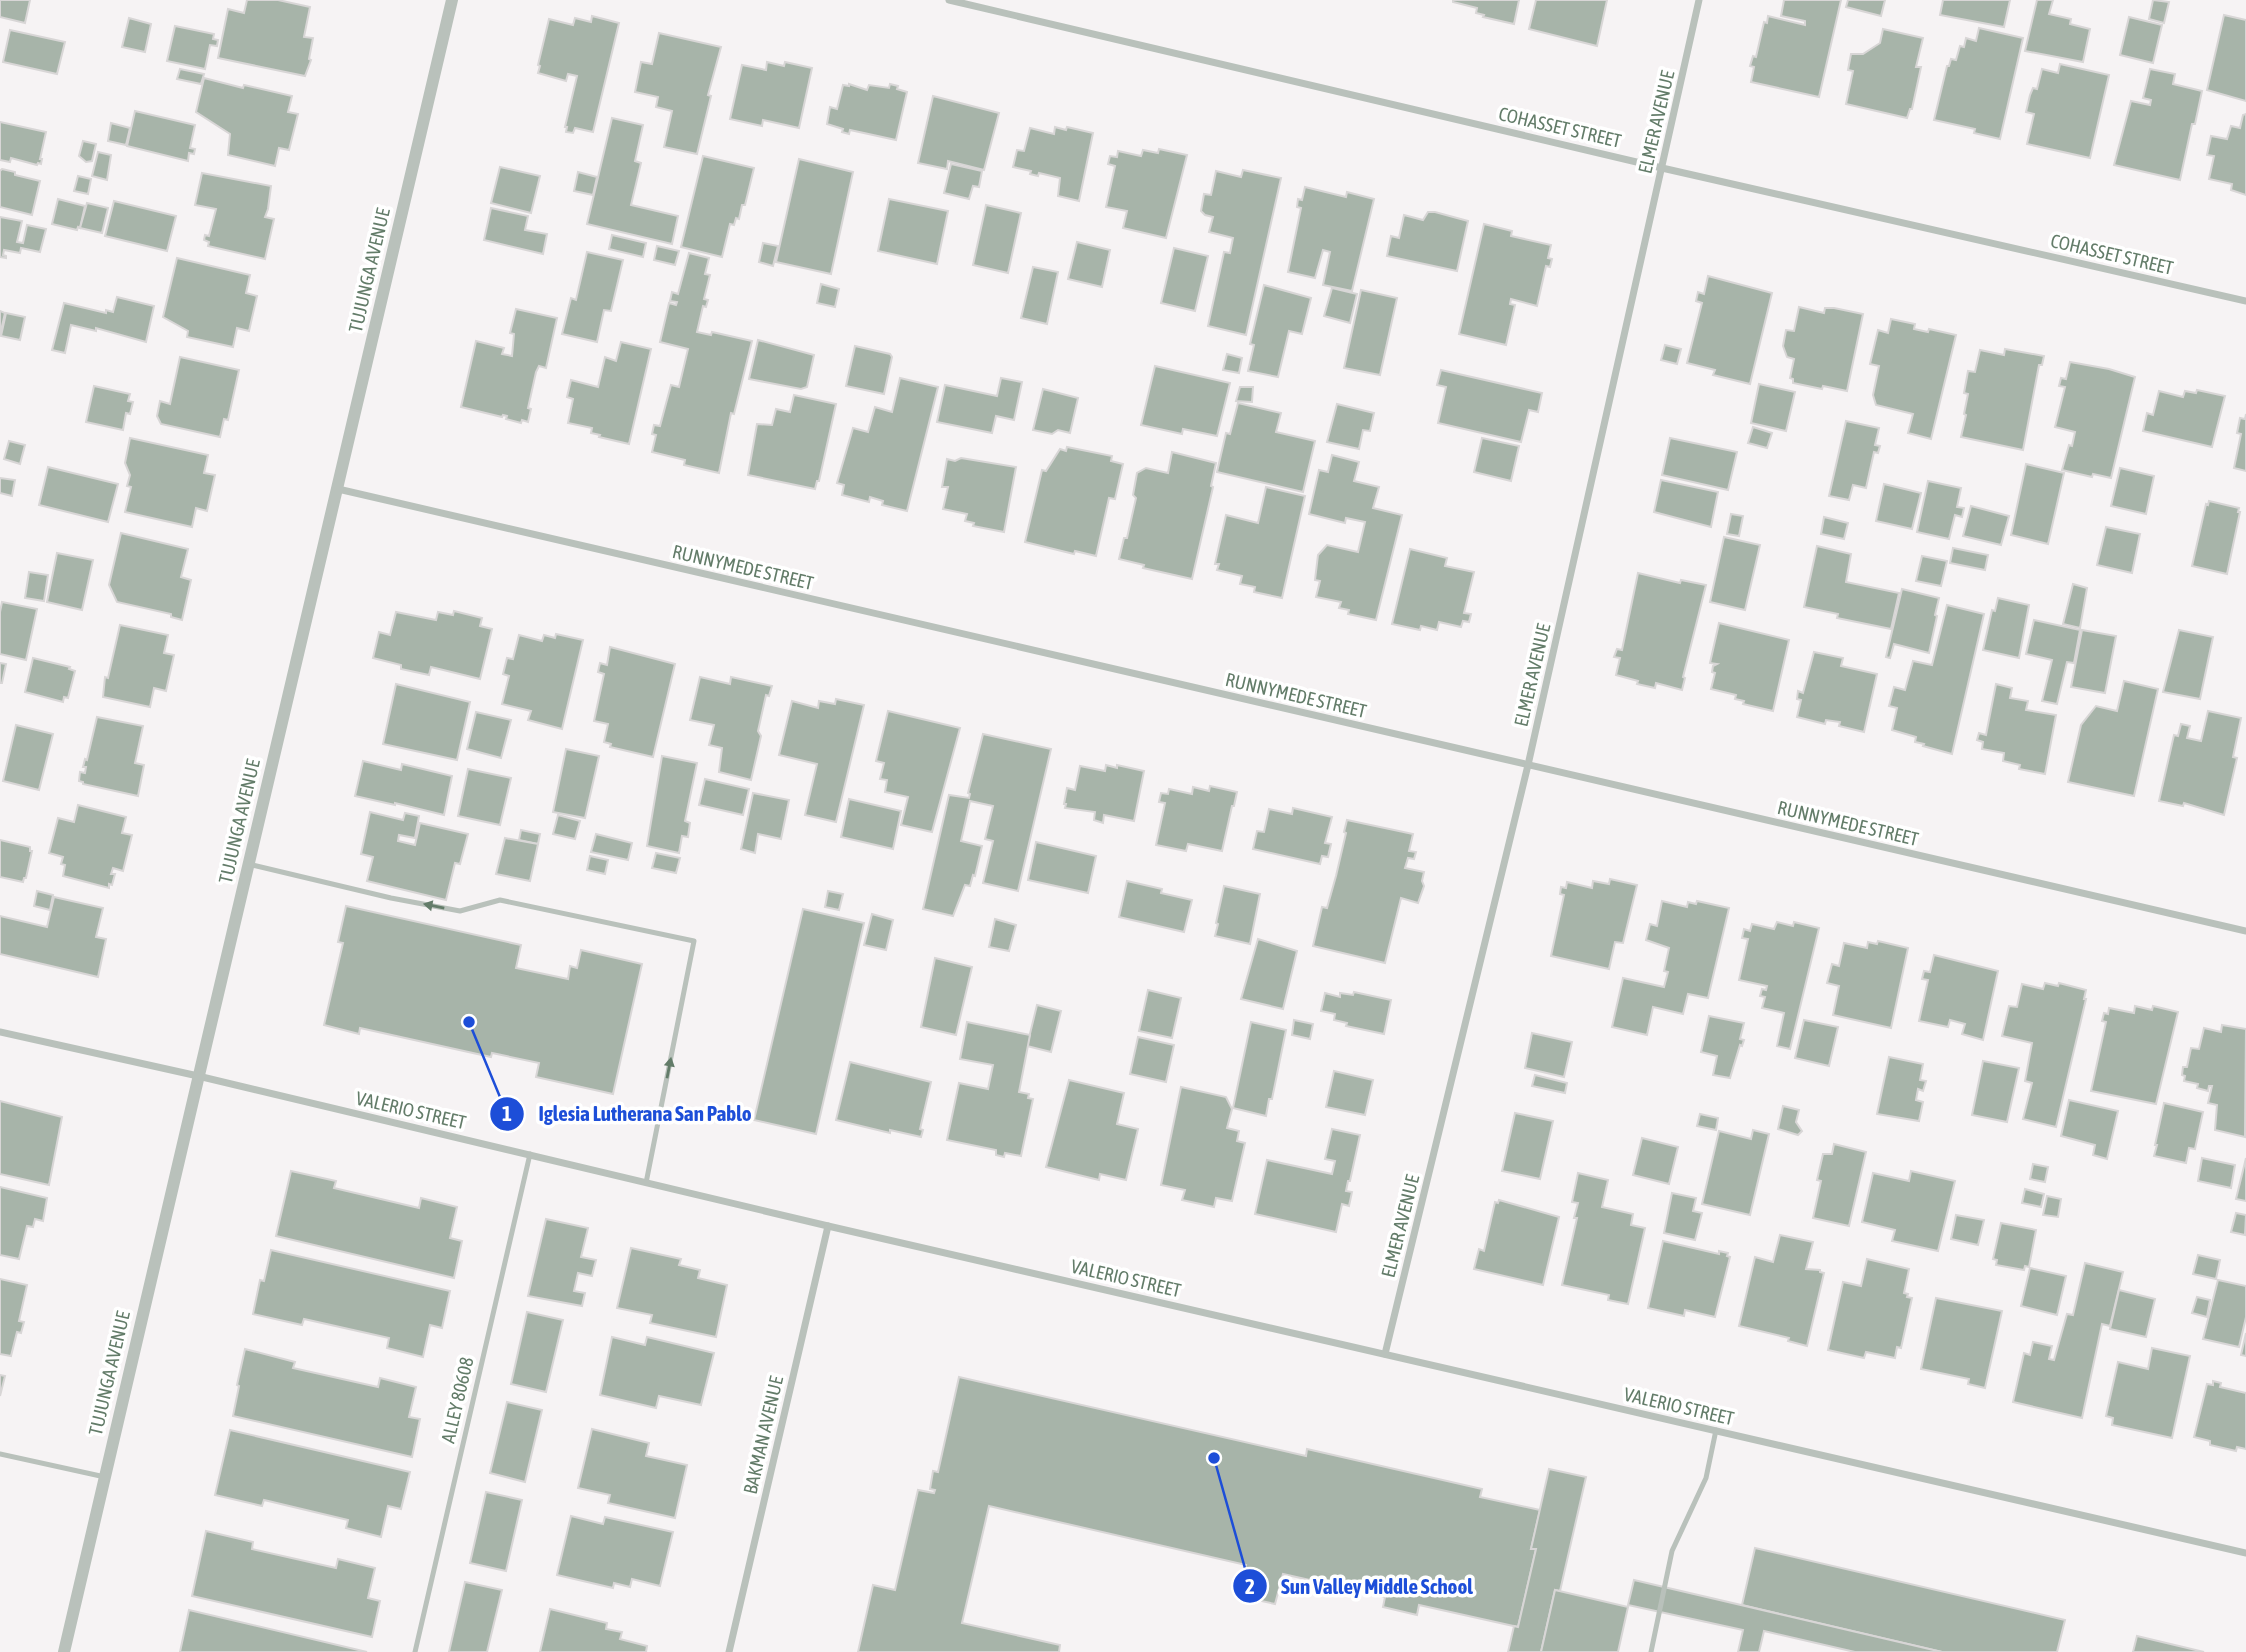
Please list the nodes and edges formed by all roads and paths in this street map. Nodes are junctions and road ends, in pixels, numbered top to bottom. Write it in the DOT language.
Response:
graph roads {
  1 [pos="452,0"];
  2 [pos="949,0"];
  3 [pos="1699,0"];
  4 [pos="1662,167"];
  5 [pos="2246,301"];
  6 [pos="338,489"];
  7 [pos="1528,765"];
  8 [pos="248,864"];
  9 [pos="2246,931"];
  10 [pos="0,1032"];
  11 [pos="198,1076"];
  12 [pos="530,1154"];
  13 [pos="646,1183"];
  14 [pos="828,1226"];
  15 [pos="1385,1354"];
  16 [pos="1716,1430"];
  17 [pos="0,1454"];
  18 [pos="105,1477"];
  19 [pos="2246,1553"];
  20 [pos="64,1652"];
  21 [pos="415,1652"];
  22 [pos="729,1652"];
  23 [pos="1651,1652"];
  1 -- 6 [label="street, TUJUNGA AVENUE"];
  2 -- 4 [label="street, COHASSET STREET"];
  3 -- 4 [label="street, ELMER AVENUE"];
  4 -- 5 [label="street, COHASSET STREET"];
  4 -- 7 [label="street, ELMER AVENUE"];
  6 -- 7 [label="street, RUNNYMEDE STREET"];
  6 -- 8 [label="street, TUJUNGA AVENUE"];
  7 -- 9 [label="street, RUNNYMEDE STREET"];
  7 -- 15 [label="street, ELMER AVENUE"];
  8 -- 11 [label="street, TUJUNGA AVENUE"];
  13 -- 8 [label="lane, one-way"];
  10 -- 11 [label="street, VALERIO STREET"];
  11 -- 12 [label="street, VALERIO STREET"];
  11 -- 18 [label="street, TUJUNGA AVENUE"];
  12 -- 13 [label="street, VALERIO STREET"];
  12 -- 21 [label="lane, ALLEY 80608"];
  13 -- 14 [label="street, VALERIO STREET"];
  14 -- 15 [label="street, VALERIO STREET"];
  14 -- 22 [label="street, BAKMAN AVENUE"];
  15 -- 16 [label="street, VALERIO STREET"];
  16 -- 19 [label="street, VALERIO STREET"];
  16 -- 23 [label="lane"];
  17 -- 18 [label="lane"];
  18 -- 20 [label="street, TUJUNGA AVENUE"];
}
